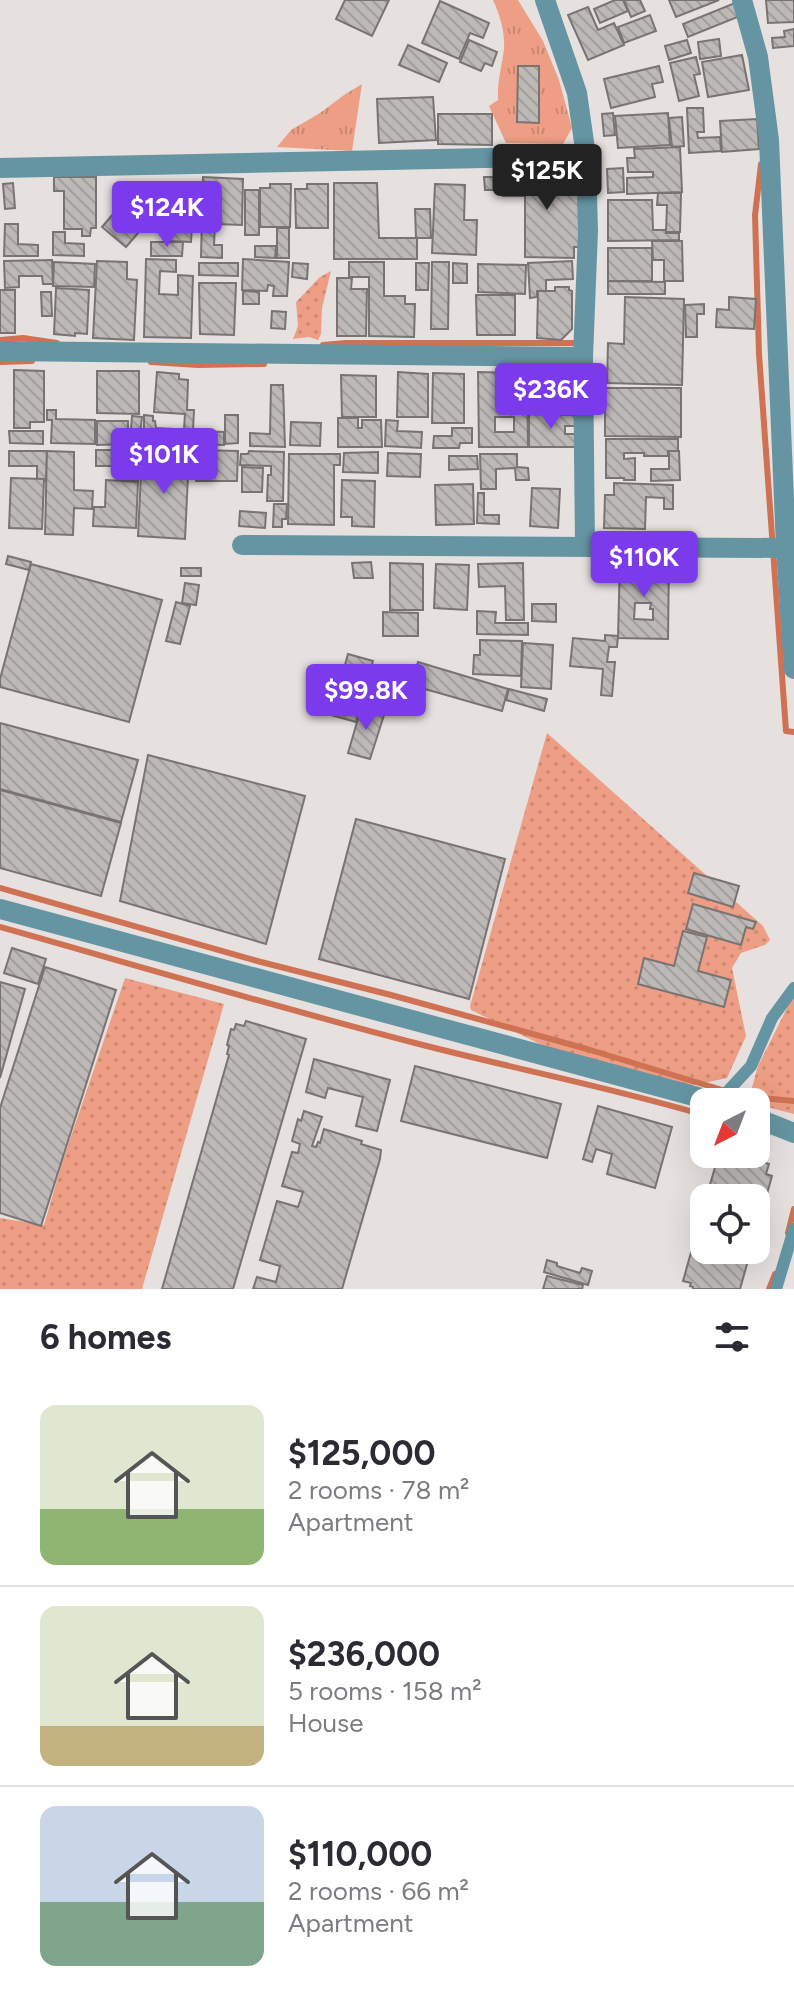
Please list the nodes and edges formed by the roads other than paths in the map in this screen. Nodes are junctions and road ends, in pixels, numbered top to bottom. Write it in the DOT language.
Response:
graph roads {
  1 [pos="545,0"];
  2 [pos="742,0"];
  3 [pos="586,156"];
  4 [pos="0,168"];
  5 [pos="0,351"];
  6 [pos="583,357"];
  7 [pos="242,545"];
  8 [pos="585,546"];
  9 [pos="786,548"];
  10 [pos="794,669"];
  11 [pos="0,909"];
  12 [pos="794,988"];
  13 [pos="731,1088"];
  14 [pos="690,1096"];
  15 [pos="770,1124"];
  16 [pos="794,1133"];
  17 [pos="794,1229"];
  18 [pos="776,1289"];
  1 -- 3 [label="street"];
  2 -- 9 [label="street"];
  3 -- 4 [label="street"];
  3 -- 6 [label="street"];
  5 -- 6 [label="street"];
  6 -- 8 [label="street"];
  7 -- 8 [label="street"];
  8 -- 9 [label="street"];
  9 -- 10 [label="street"];
  11 -- 14 [label="street"];
  12 -- 13 [label="lane"];
  15 -- 16 [label="street"];
  17 -- 18 [label="lane"];
}
